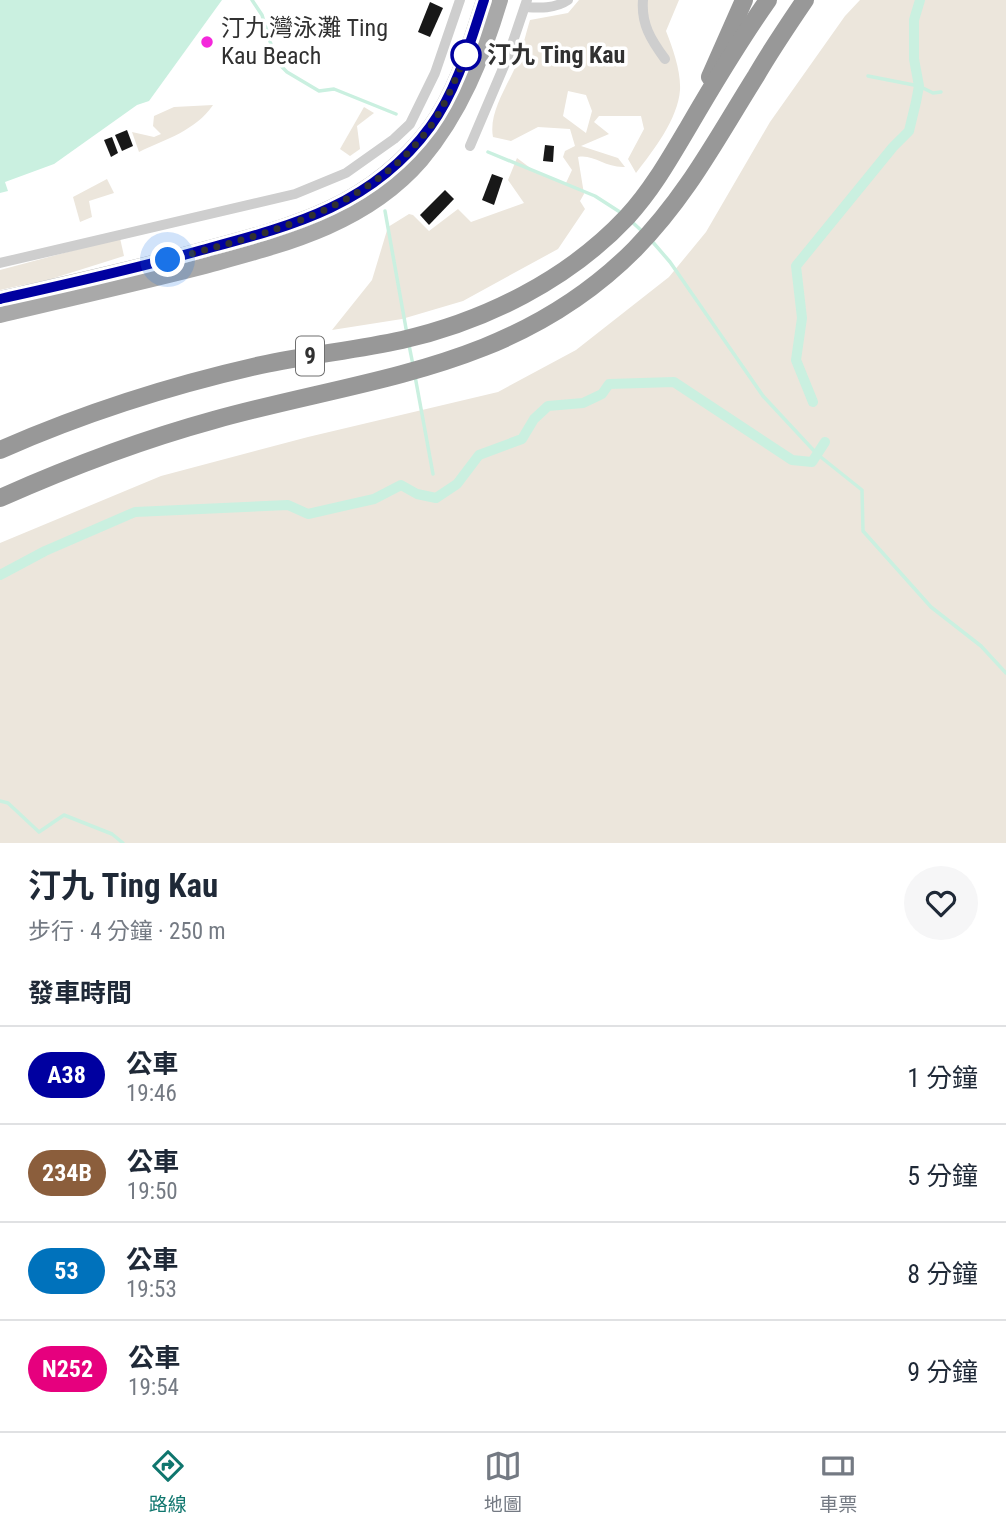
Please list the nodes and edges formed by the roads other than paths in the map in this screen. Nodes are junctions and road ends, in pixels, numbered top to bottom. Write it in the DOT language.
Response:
graph roads {
  1 [pos="460,0"];
  2 [pos="484,0"];
  3 [pos="500,0"];
  4 [pos="568,0"];
  5 [pos="643,0"];
  6 [pos="744,0"];
  7 [pos="768,0"];
  8 [pos="526,4"];
  9 [pos="800,7"];
  10 [pos="665,59"];
  11 [pos="723,60"];
  12 [pos="470,146"];
  13 [pos="0,263"];
  14 [pos="0,299"];
  15 [pos="0,315"];
  16 [pos="0,450"];
  17 [pos="0,498"];
  1 -- 13 [label="street"];
  2 -- 14 [label="main road"];
  3 -- 15 [label="main road"];
  4 -- 8 [label="street"];
  5 -- 10 [label="street"];
  6 -- 11 [label="highway"];
  7 -- 11 [label="highway"];
  8 -- 12 [label="street"];
  9 -- 17 [label="highway, 9"];
  11 -- 16 [label="highway, 9"];
}
